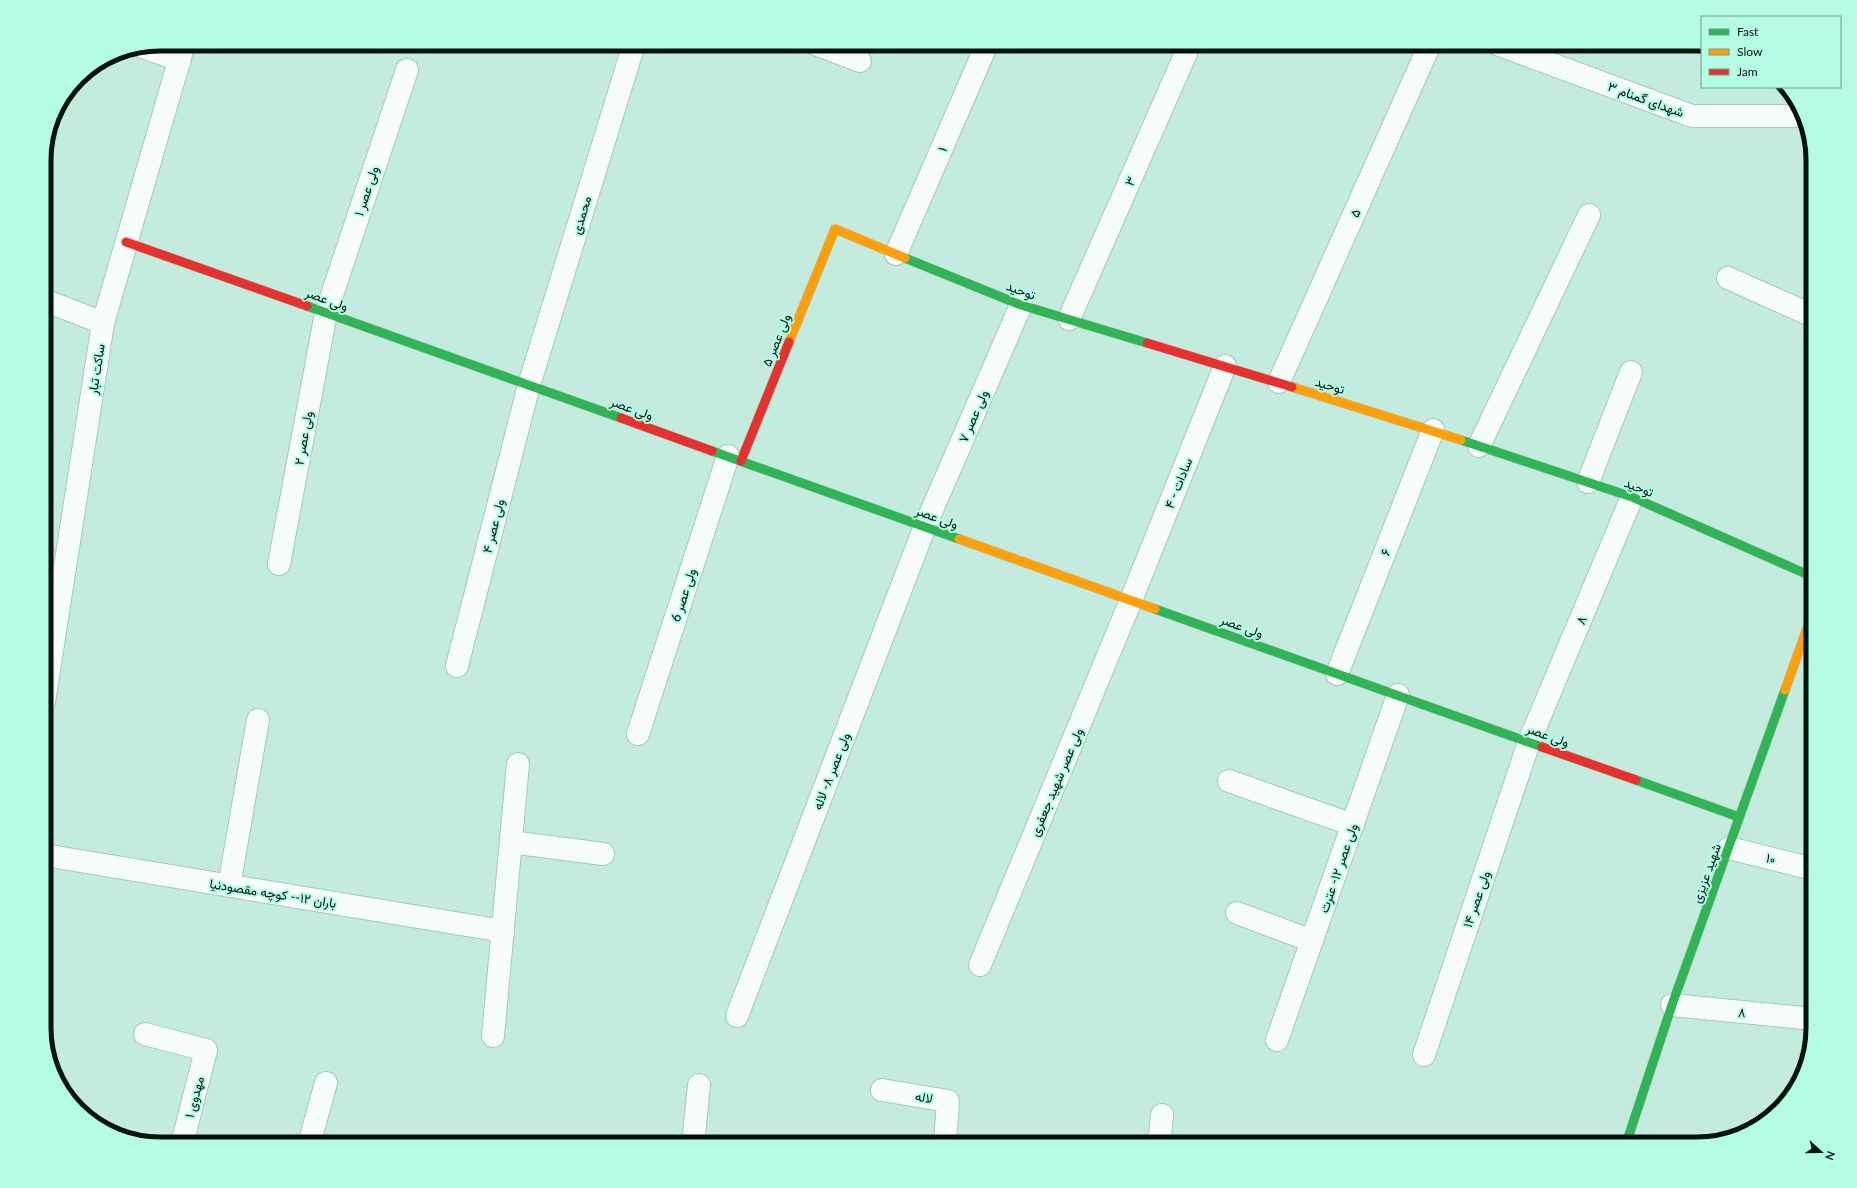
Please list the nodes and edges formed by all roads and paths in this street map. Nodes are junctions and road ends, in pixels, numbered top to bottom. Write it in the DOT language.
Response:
graph roads {
  1 [pos="632,51"];
  2 [pos="834,51"];
  3 [pos="984,51"];
  4 [pos="1187,51"];
  5 [pos="1427,51"];
  6 [pos="1517,51"];
  7 [pos="182,52"];
  8 [pos="860,61"];
  9 [pos="407,70"];
  10 [pos="1797,116"];
  11 [pos="1589,215"];
  12 [pos="835,229"];
  13 [pos="126,242"];
  14 [pos="896,254"];
  15 [pos="1728,278"];
  16 [pos="51,303"];
  17 [pos="1021,305"];
  18 [pos="326,313"];
  19 [pos="1806,313"];
  20 [pos="1069,319"];
  21 [pos="103,323"];
  22 [pos="1225,366"];
  23 [pos="1631,372"];
  24 [pos="1279,382"];
  25 [pos="529,385"];
  26 [pos="1433,430"];
  27 [pos="1479,446"];
  28 [pos="734,459"];
  29 [pos="1588,482"];
  30 [pos="1632,497"];
  31 [pos="925,526"];
  32 [pos="280,564"];
  33 [pos="1806,574"];
  34 [pos="1131,600"];
  35 [pos="51,620"];
  36 [pos="1806,631"];
  37 [pos="457,666"];
  38 [pos="1337,674"];
  39 [pos="1398,695"];
  40 [pos="258,720"];
  41 [pos="638,734"];
  42 [pos="1529,742"];
  43 [pos="518,764"];
  44 [pos="1229,781"];
  45 [pos="1739,817"];
  46 [pos="1353,825"];
  47 [pos="510,842"];
  48 [pos="1729,848"];
  49 [pos="603,854"];
  50 [pos="51,856"];
  51 [pos="1806,867"];
  52 [pos="229,886"];
  53 [pos="1237,913"];
  54 [pos="503,931"];
  55 [pos="1312,941"];
  56 [pos="980,965"];
  57 [pos="1672,1005"];
  58 [pos="737,1016"];
  59 [pos="1806,1018"];
  60 [pos="144,1034"];
  61 [pos="493,1036"];
  62 [pos="1277,1040"];
  63 [pos="1424,1055"];
  64 [pos="326,1083"];
  65 [pos="699,1085"];
  66 [pos="882,1090"];
  67 [pos="1162,1115"];
  68 [pos="184,1137"];
  69 [pos="311,1137"];
  70 [pos="694,1137"];
  71 [pos="945,1137"];
  72 [pos="1160,1137"];
  73 [pos="1628,1137"];
  1 -- 25 [label="street, محمدی"];
  2 -- 8 [label="street"];
  3 -- 14 [label="street, ۱"];
  4 -- 20 [label="street, ۳"];
  5 -- 24 [label="street, ۵"];
  6 -- 10 [label="street, شهدای گمنام ۳"];
  7 -- 13 [label="street, ساکت تبار"];
  9 -- 18 [label="street, ولی عصر ۱"];
  11 -- 27 [label="street"];
  12 -- 14 [label="street, توحید"];
  12 -- 28 [label="street, ولی عصر ۵"];
  13 -- 18 [label="street, ولی عصر"];
  13 -- 21 [label="street, ساکت تبار"];
  14 -- 17 [label="street, توحید"];
  15 -- 19 [label="street"];
  16 -- 21 [label="street"];
  17 -- 20 [label="street, توحید"];
  17 -- 31 [label="street, ولی عصر ۷"];
  18 -- 25 [label="street, ولی عصر"];
  18 -- 32 [label="street, ولی عصر ۲"];
  20 -- 22 [label="street, توحید"];
  21 -- 35 [label="street, ساکت تبار"];
  22 -- 24 [label="street, توحید"];
  22 -- 34 [label="street, ۴ - سادات"];
  23 -- 29 [label="street"];
  24 -- 26 [label="street, توحید"];
  25 -- 28 [label="street, ولی عصر"];
  25 -- 37 [label="street, ولی عصر ۴"];
  26 -- 27 [label="street, توحید"];
  26 -- 38 [label="street, ۶"];
  27 -- 29 [label="street, توحید"];
  28 -- 31 [label="street, ولی عصر"];
  28 -- 41 [label="street, ولی عصر 6"];
  29 -- 30 [label="street, توحید"];
  30 -- 33 [label="street, توحید"];
  30 -- 42 [label="street, ۸"];
  31 -- 34 [label="street, ولی عصر"];
  31 -- 58 [label="street, ولی عصر ۸- لاله"];
  34 -- 38 [label="street, ولی عصر"];
  34 -- 56 [label="street, ولی عصر شهید جعفری"];
  36 -- 45 [label="street, شهید عزیزی"];
  38 -- 39 [label="street, ولی عصر"];
  39 -- 42 [label="street, ولی عصر"];
  39 -- 46 [label="street, ولی عصر ۱۲- عترت"];
  40 -- 52 [label="street"];
  42 -- 45 [label="street, ولی عصر"];
  42 -- 63 [label="street, ولی عصر ۱۴"];
  43 -- 47 [label="street"];
  44 -- 46 [label="street"];
  45 -- 48 [label="street, شهید عزیزی"];
  46 -- 55 [label="street, ولی عصر ۱۲- عترت"];
  47 -- 49 [label="street"];
  47 -- 54 [label="street"];
  48 -- 51 [label="street, ۱۰"];
  48 -- 57 [label="street, شهید عزیزی"];
  50 -- 52 [label="street, باران ۱۲-- كوچه مقصودنيا"];
  52 -- 54 [label="street, باران ۱۲-- كوچه مقصودنيا"];
  53 -- 55 [label="street"];
  54 -- 61 [label="street"];
  55 -- 62 [label="street, ولی عصر ۱۲- عترت"];
  57 -- 59 [label="street, ۸"];
  57 -- 73 [label="street, شهید عزیزی"];
  60 -- 68 [label="street, مهدوی ۱"];
  64 -- 69 [label="street"];
  65 -- 70 [label="street"];
  66 -- 71 [label="street, لاله"];
  67 -- 72 [label="street"];
}
